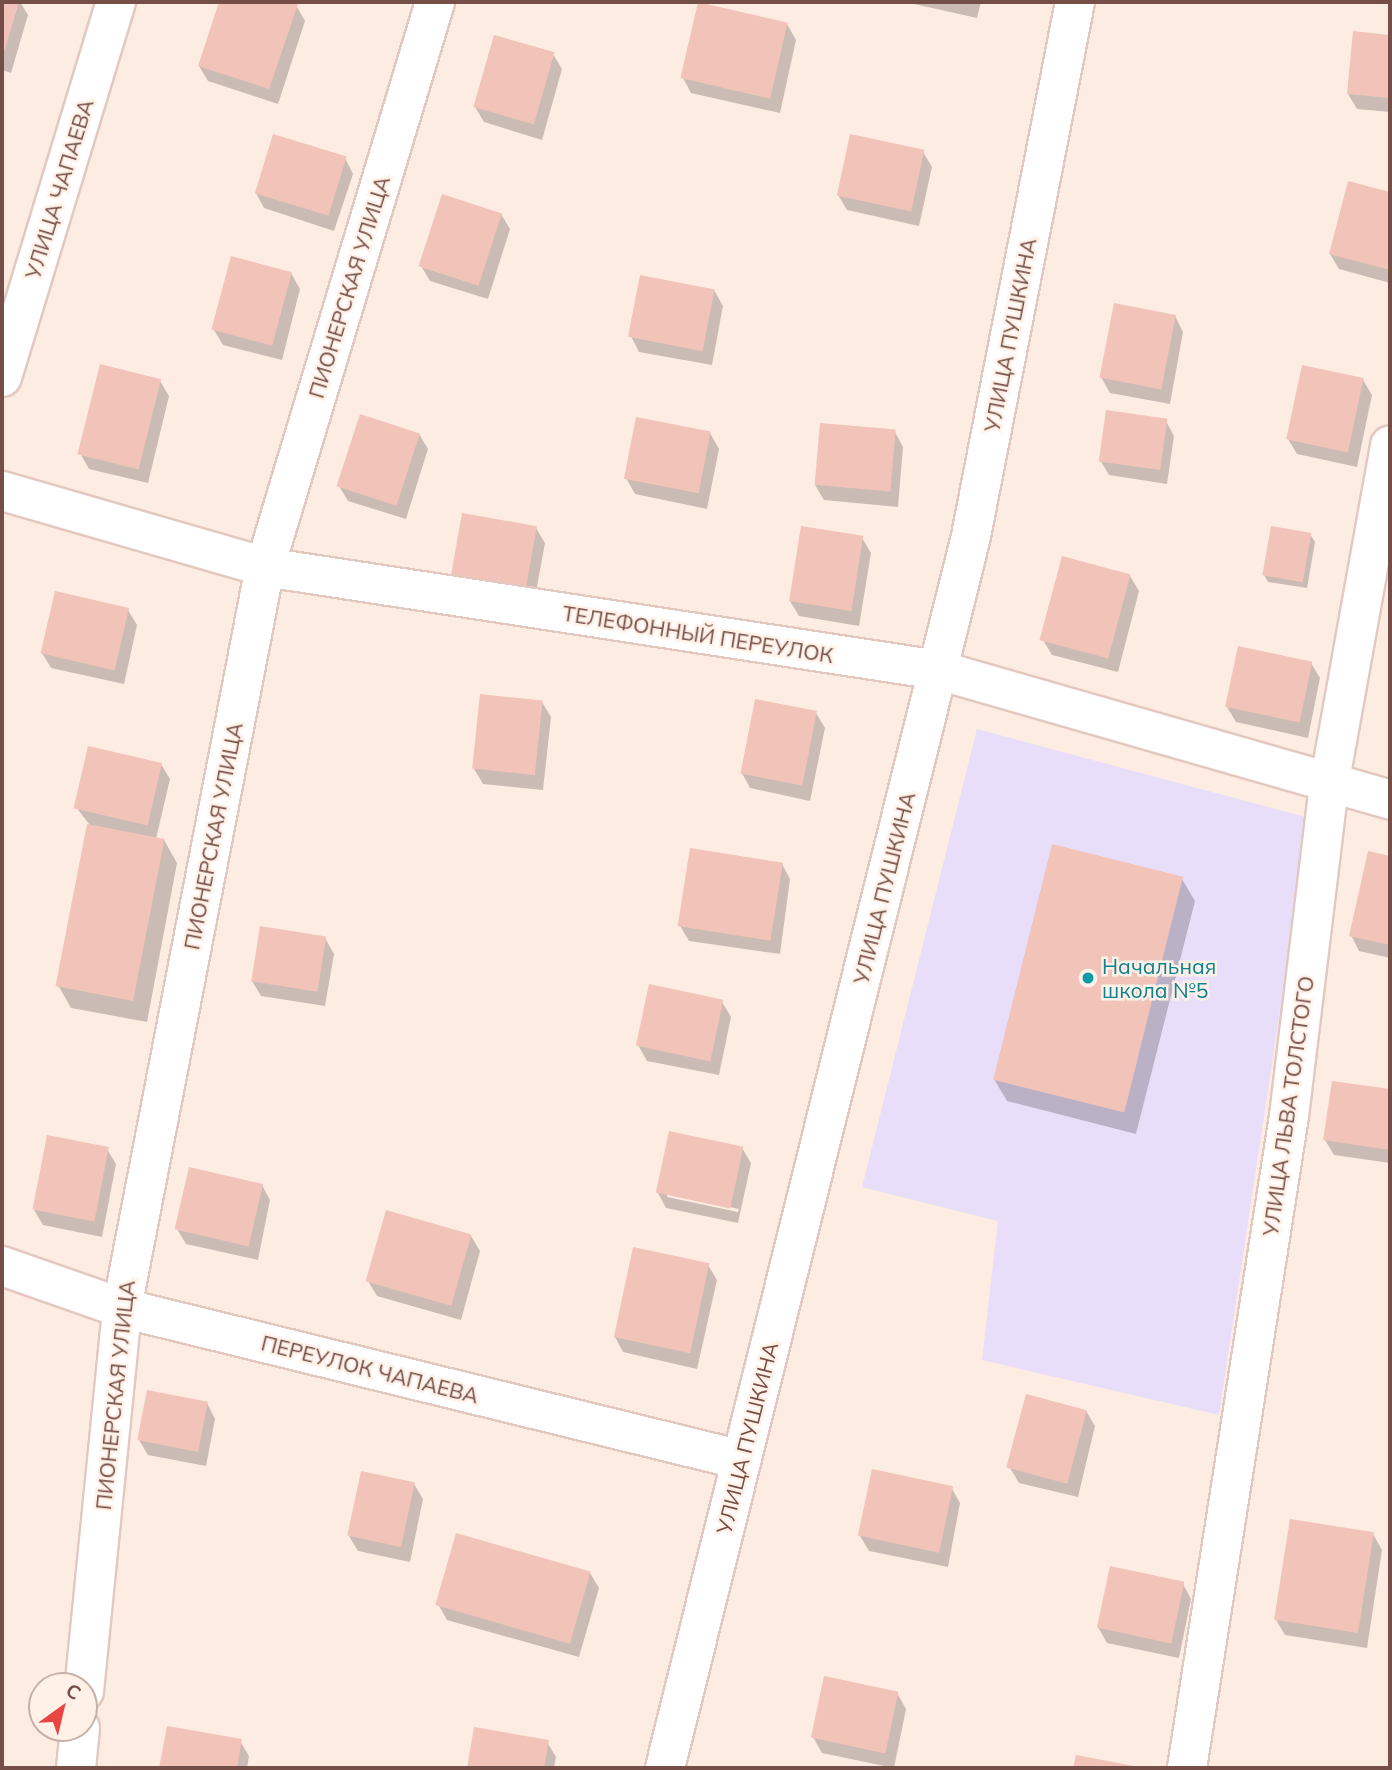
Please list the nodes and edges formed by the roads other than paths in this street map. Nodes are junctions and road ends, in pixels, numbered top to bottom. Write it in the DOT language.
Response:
graph roads {
  1 [pos="116,2"];
  2 [pos="435,2"];
  3 [pos="1075,2"];
  4 [pos="2,377"];
  5 [pos="1390,445"];
  6 [pos="2,491"];
  7 [pos="265,568"];
  8 [pos="938,670"];
  9 [pos="1329,785"];
  10 [pos="1390,800"];
  11 [pos="2,1266"];
  12 [pos="122,1308"];
  13 [pos="742,1460"];
  14 [pos="86,1672"];
  15 [pos="79,1742"];
  16 [pos="76,1768"];
  17 [pos="665,1768"];
  18 [pos="1187,1768"];
  1 -- 4 [label="street, УЛИЦА ЧАПАЕВА"];
  2 -- 7 [label="street, ПИОНЕРСКАЯ УЛИЦА"];
  3 -- 8 [label="street, УЛИЦА ПУШКИНА"];
  5 -- 9 [label="street, УЛИЦА ЛЬВА ТОЛСТОГО"];
  6 -- 7 [label="street, ТЕЛЕФОННЫЙ ПЕРЕУЛОК"];
  7 -- 8 [label="street, ТЕЛЕФОННЫЙ ПЕРЕУЛОК"];
  7 -- 12 [label="street, ПИОНЕРСКАЯ УЛИЦА"];
  8 -- 9 [label="street, ТЕЛЕФОННЫЙ ПЕРЕУЛОК"];
  8 -- 13 [label="street, УЛИЦА ПУШКИНА"];
  9 -- 10 [label="street, ТЕЛЕФОННЫЙ ПЕРЕУЛОК"];
  9 -- 18 [label="street, УЛИЦА ЛЬВА ТОЛСТОГО"];
  11 -- 12 [label="street, ПЕРЕУЛОК ЧАПАЕВА"];
  12 -- 13 [label="street, ПЕРЕУЛОК ЧАПАЕВА"];
  12 -- 14 [label="street, ПИОНЕРСКАЯ УЛИЦА"];
  13 -- 17 [label="street, УЛИЦА ПУШКИНА"];
  15 -- 16 [label="street"];
}
